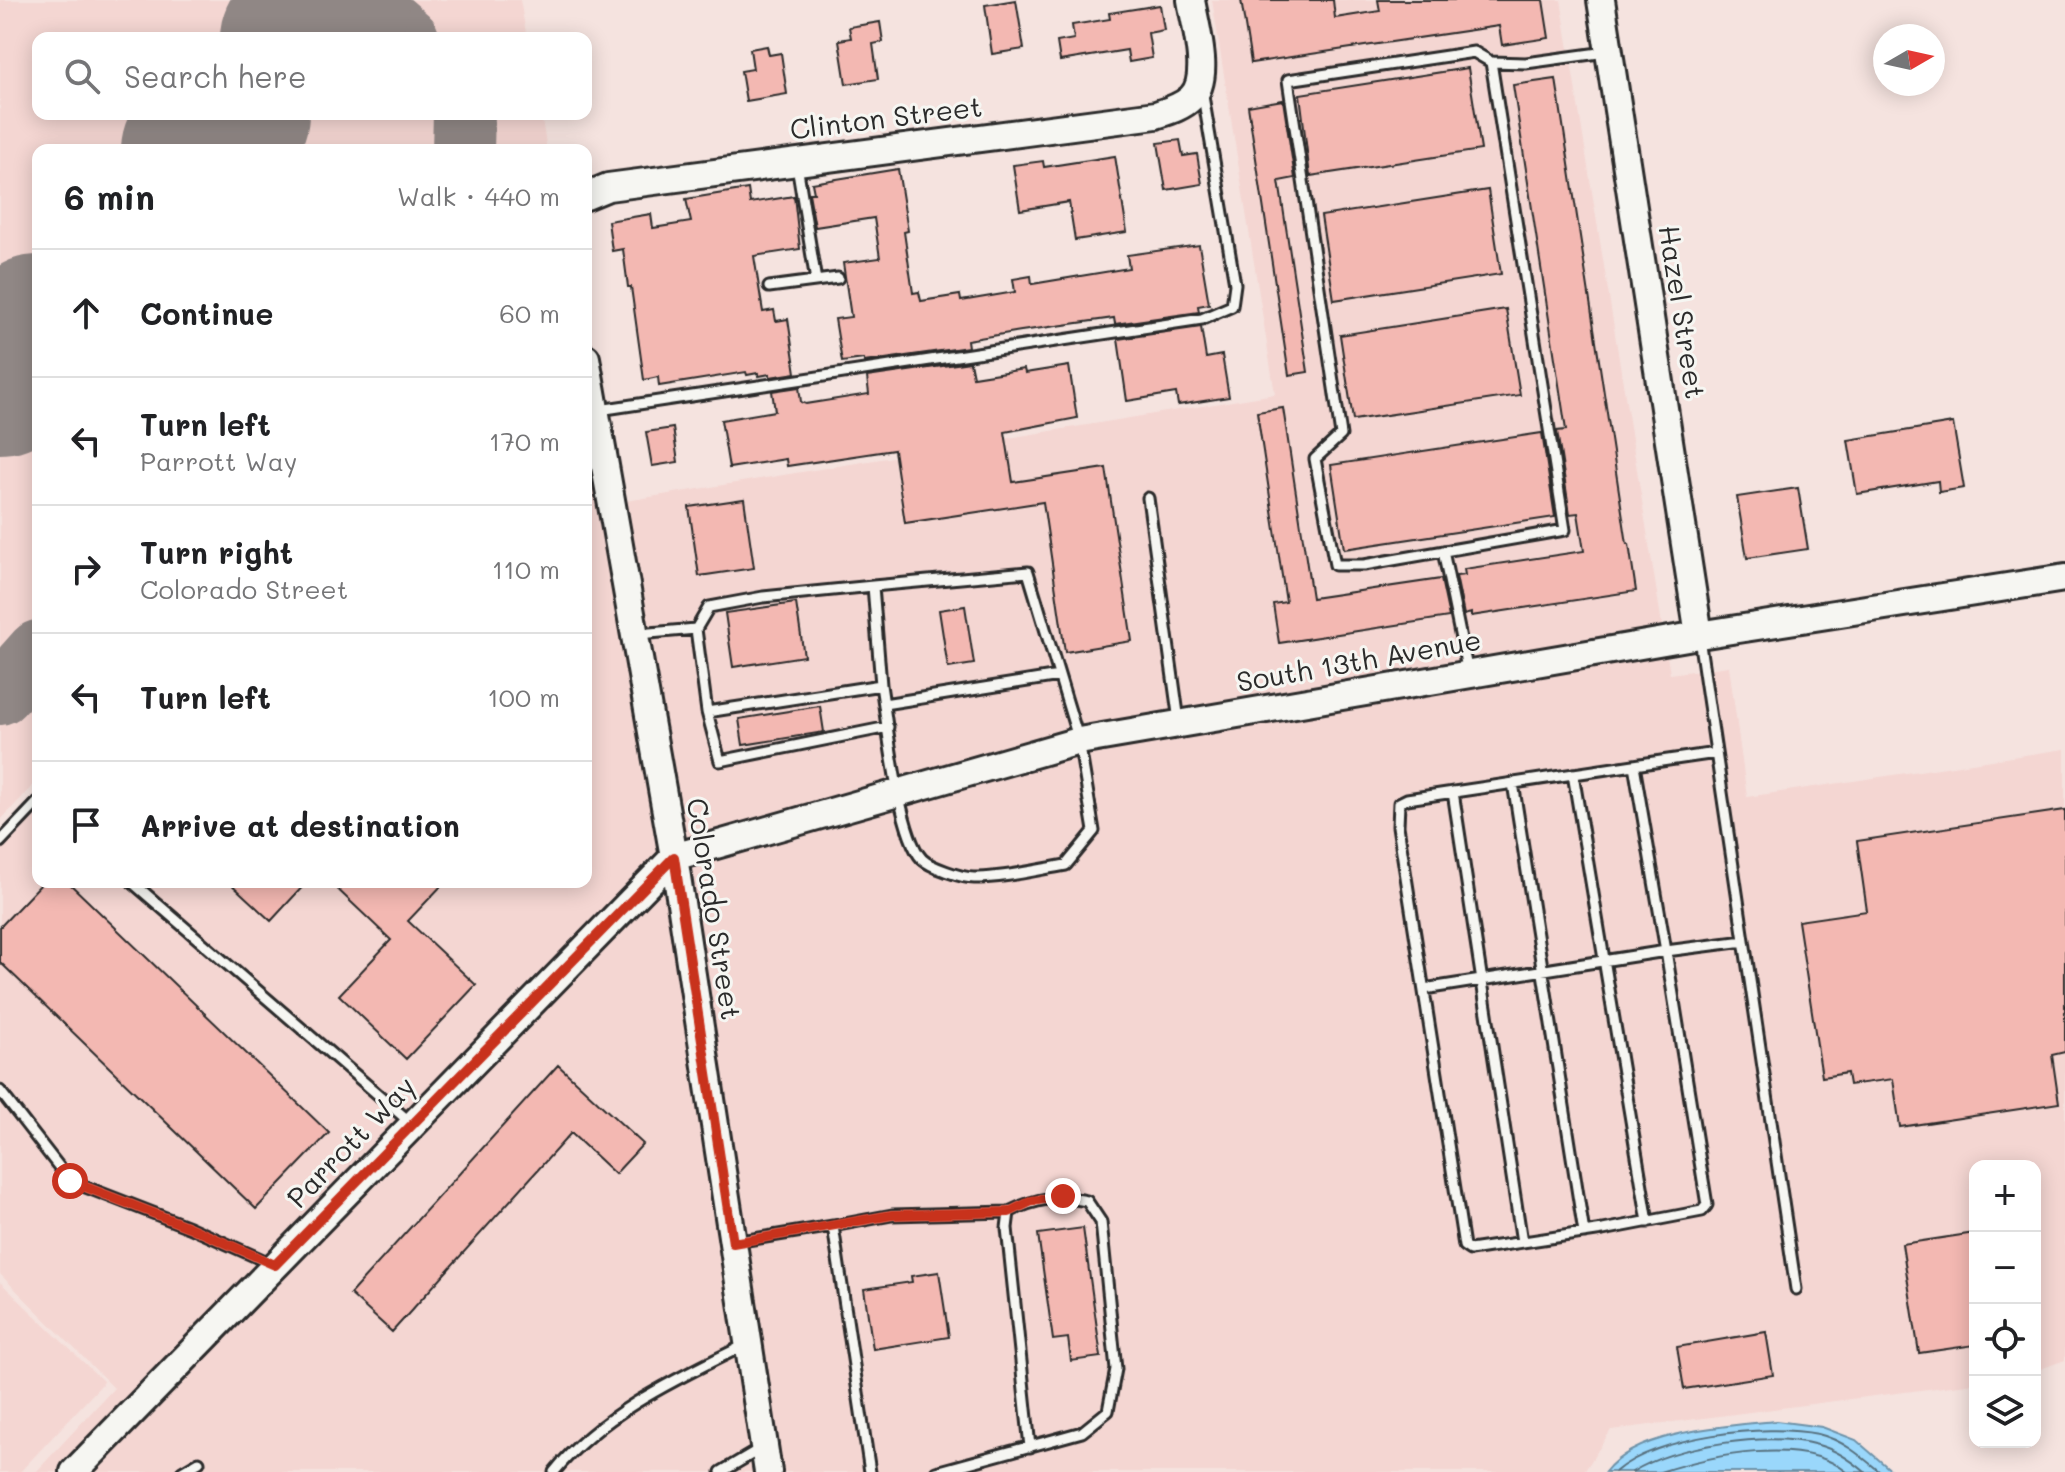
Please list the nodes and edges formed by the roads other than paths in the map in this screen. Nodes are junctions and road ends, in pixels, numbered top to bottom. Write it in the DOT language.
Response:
graph roads {
  1 [pos="1191,0"];
  2 [pos="1601,0"];
  3 [pos="1609,52"];
  4 [pos="1491,62"];
  5 [pos="1196,89"];
  6 [pos="796,162"];
  7 [pos="592,194"];
  8 [pos="838,278"];
  9 [pos="816,281"];
  10 [pos="769,287"];
  11 [pos="592,393"];
  12 [pos="595,411"];
  13 [pos="1148,498"];
  14 [pos="1443,551"];
  15 [pos="2065,578"];
  16 [pos="873,586"];
  17 [pos="696,629"];
  18 [pos="635,634"];
  19 [pos="1699,635"];
  20 [pos="1468,675"];
  21 [pos="1059,676"];
  22 [pos="881,685"];
  23 [pos="884,704"];
  24 [pos="707,712"];
  25 [pos="1179,724"];
  26 [pos="888,727"];
  27 [pos="1079,741"];
  28 [pos="1716,753"];
  29 [pos="1634,765"];
  30 [pos="1573,774"];
  31 [pos="1513,783"];
  32 [pos="1453,792"];
  33 [pos="898,793"];
  34 [pos="32,808"];
  35 [pos="0,842"];
  36 [pos="674,857"];
  37 [pos="139,888"];
  38 [pos="1744,941"];
  39 [pos="1666,951"];
  40 [pos="1604,961"];
  41 [pos="1543,971"];
  42 [pos="1480,980"];
  43 [pos="1424,989"];
  44 [pos="0,1091"];
  45 [pos="413,1125"];
  46 [pos="1009,1212"];
  47 [pos="1648,1222"];
  48 [pos="833,1226"];
  49 [pos="1584,1233"];
  50 [pos="1522,1242"];
  51 [pos="733,1243"];
  52 [pos="275,1265"];
  53 [pos="1796,1289"];
  54 [pos="748,1344"];
  55 [pos="1030,1447"];
  56 [pos="766,1460"];
  57 [pos="199,1462"];
  58 [pos="74,1472"];
  59 [pos="182,1472"];
  60 [pos="554,1472"];
  61 [pos="721,1472"];
  62 [pos="870,1472"];
  63 [pos="936,1472"];
  1 -- 5 [label="street"];
  2 -- 3 [label="street, Hazel Street"];
  3 -- 4 [label="lane"];
  3 -- 19 [label="street, Hazel Street"];
  4 -- 14 [label="lane"];
  4 -- 14 [label="lane"];
  5 -- 6 [label="street, Clinton Street"];
  5 -- 12 [label="lane"];
  6 -- 7 [label="street, Clinton Street"];
  6 -- 9 [label="lane"];
  8 -- 9 [label="lane"];
  9 -- 10 [label="lane"];
  11 -- 12 [label="street, Colorado Street"];
  12 -- 18 [label="street, Colorado Street"];
  13 -- 25 [label="lane"];
  14 -- 20 [label="lane"];
  15 -- 19 [label="street, South 13th Avenue"];
  16 -- 17 [label="lane"];
  16 -- 21 [label="lane"];
  16 -- 22 [label="lane"];
  17 -- 18 [label="lane"];
  17 -- 24 [label="lane"];
  18 -- 36 [label="street, Colorado Street"];
  19 -- 20 [label="street, South 13th Avenue"];
  19 -- 28 [label="lane"];
  20 -- 25 [label="street, South 13th Avenue"];
  21 -- 23 [label="lane"];
  21 -- 27 [label="lane"];
  22 -- 23 [label="lane"];
  22 -- 24 [label="lane"];
  23 -- 26 [label="lane"];
  24 -- 26 [label="lane"];
  25 -- 27 [label="street, South 13th Avenue"];
  26 -- 33 [label="lane"];
  27 -- 33 [label="street, South 13th Avenue"];
  27 -- 33 [label="lane"];
  28 -- 29 [label="lane"];
  28 -- 38 [label="lane"];
  29 -- 30 [label="lane"];
  29 -- 39 [label="lane"];
  30 -- 31 [label="lane"];
  30 -- 40 [label="lane"];
  31 -- 32 [label="lane"];
  31 -- 41 [label="lane"];
  32 -- 42 [label="lane"];
  32 -- 43 [label="lane"];
  33 -- 36 [label="street, South 13th Avenue"];
  34 -- 35 [label="lane"];
  36 -- 45 [label="street, Parrott Way"];
  36 -- 51 [label="street, Colorado Street"];
  37 -- 45 [label="lane"];
  38 -- 39 [label="lane"];
  38 -- 53 [label="lane"];
  39 -- 40 [label="lane"];
  39 -- 47 [label="lane"];
  40 -- 41 [label="lane"];
  40 -- 47 [label="lane"];
  41 -- 42 [label="lane"];
  41 -- 49 [label="lane"];
  42 -- 43 [label="lane"];
  42 -- 50 [label="lane"];
  43 -- 50 [label="lane"];
  44 -- 52 [label="lane"];
  45 -- 52 [label="street, Parrott Way"];
  46 -- 48 [label="lane"];
  46 -- 55 [label="lane"];
  46 -- 55 [label="lane"];
  47 -- 49 [label="lane"];
  48 -- 51 [label="lane"];
  48 -- 62 [label="lane"];
  49 -- 50 [label="lane"];
  51 -- 54 [label="street, Colorado Street"];
  52 -- 58 [label="street, Parrott Way"];
  54 -- 56 [label="street, Colorado Street"];
  54 -- 60 [label="lane"];
  55 -- 63 [label="lane"];
  56 -- 61 [label="lane"];
  57 -- 59 [label="lane"];
}
